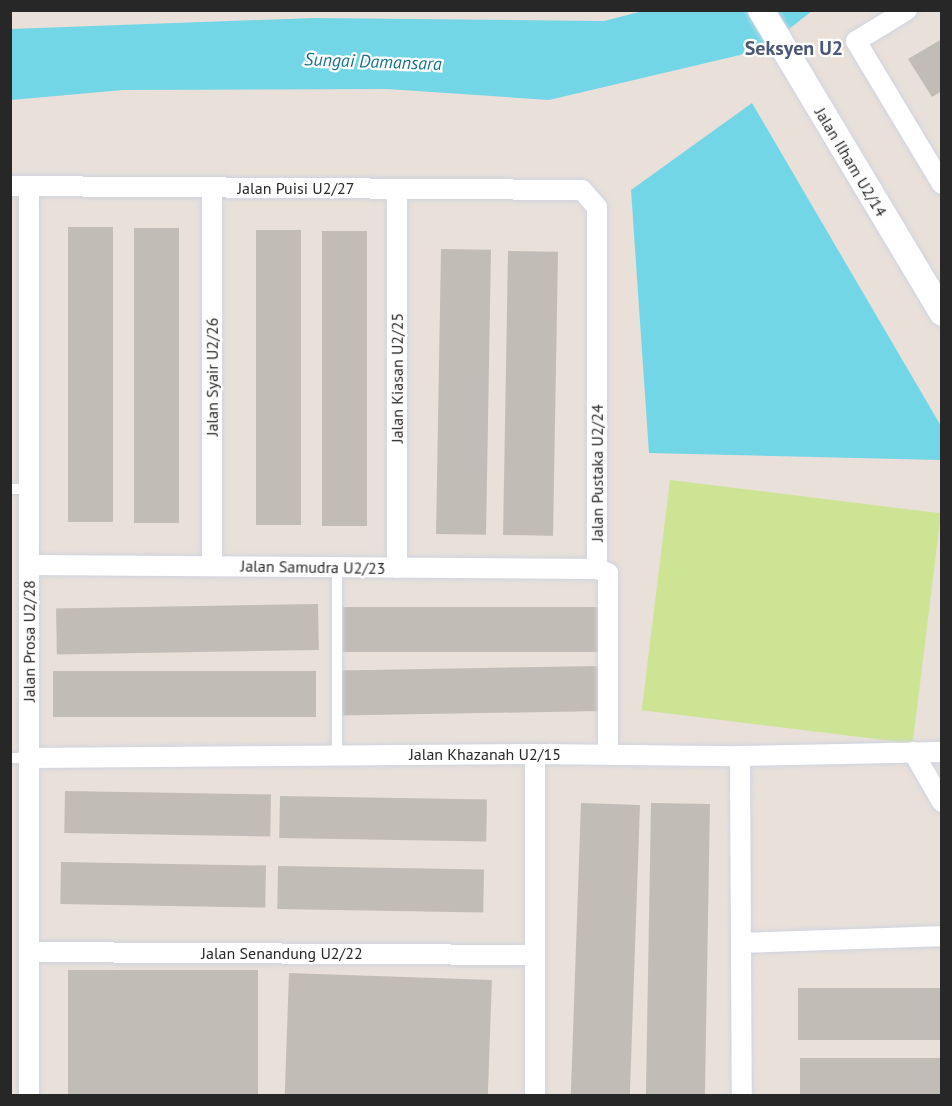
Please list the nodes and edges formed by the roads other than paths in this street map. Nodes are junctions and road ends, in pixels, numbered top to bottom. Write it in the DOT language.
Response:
graph roads {
  1 [pos="761,10"];
  2 [pos="907,10"];
  3 [pos="942,184"];
  4 [pos="20,186"];
  5 [pos="212,188"];
  6 [pos="397,189"];
  7 [pos="582,190"];
  8 [pos="942,313"];
  9 [pos="20,489"];
  10 [pos="29,565"];
  11 [pos="212,566"];
  12 [pos="337,567"];
  13 [pos="397,568"];
  14 [pos="597,569"];
  15 [pos="913,752"];
  16 [pos="942,752"];
  17 [pos="337,754"];
  18 [pos="535,754"];
  19 [pos="608,754"];
  20 [pos="740,756"];
  21 [pos="20,758"];
  22 [pos="942,802"];
  23 [pos="942,936"];
  24 [pos="743,943"];
  25 [pos="29,952"];
  26 [pos="535,955"];
  27 [pos="29,1095"];
  28 [pos="535,1095"];
  29 [pos="742,1095"];
  1 -- 8 [label="street, Jalan Ilham U2/14"];
  2 -- 3 [label="street"];
  4 -- 5 [label="street, Jalan Puisi U2/27"];
  4 -- 9 [label="street, Jalan Prosa U2/28"];
  5 -- 6 [label="street, Jalan Puisi U2/27"];
  5 -- 11 [label="street, Jalan Syair U2/26"];
  6 -- 7 [label="street, Jalan Puisi U2/27"];
  6 -- 13 [label="street, Jalan Kiasan U2/25"];
  7 -- 14 [label="street, Jalan Pustaka U2/24"];
  9 -- 10 [label="street, Jalan Prosa U2/28"];
  10 -- 11 [label="street, Jalan Samudra U2/23"];
  10 -- 21 [label="street, Jalan Prosa U2/28"];
  11 -- 12 [label="street, Jalan Samudra U2/23"];
  12 -- 13 [label="street, Jalan Samudra U2/23"];
  12 -- 17 [label="lane"];
  13 -- 14 [label="street, Jalan Samudra U2/23"];
  14 -- 19 [label="street, Jalan Pustaka U2/24"];
  15 -- 16 [label="street, Jalan Khazanah U2/15"];
  15 -- 20 [label="street, Jalan Khazanah U2/15"];
  15 -- 22 [label="street"];
  17 -- 18 [label="street, Jalan Khazanah U2/15"];
  17 -- 21 [label="street, Jalan Khazanah U2/15"];
  18 -- 19 [label="street, Jalan Khazanah U2/15"];
  18 -- 26 [label="street"];
  19 -- 20 [label="street, Jalan Khazanah U2/15"];
  20 -- 24 [label="street"];
  21 -- 25 [label="street, Jalan Prosa U2/28"];
  23 -- 24 [label="street"];
  24 -- 29 [label="street"];
  25 -- 26 [label="street, Jalan Senandung U2/22"];
  25 -- 27 [label="street, Jalan Prosa U2/28"];
  26 -- 28 [label="street"];
}
